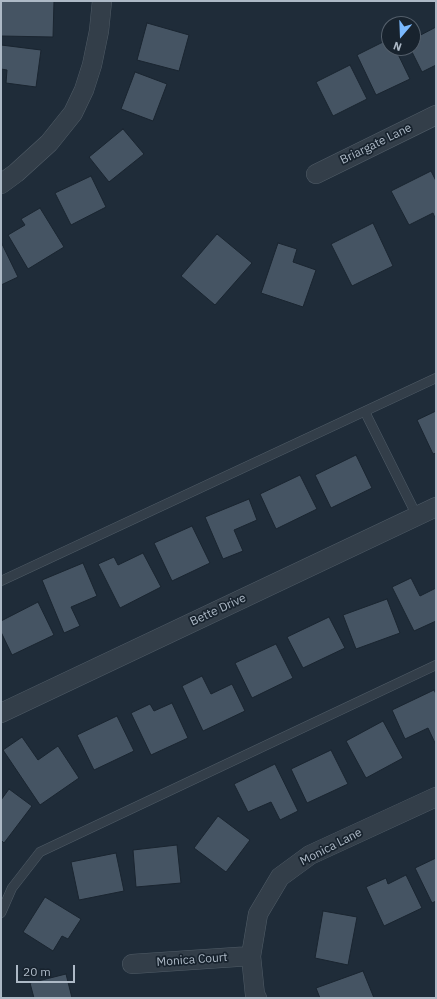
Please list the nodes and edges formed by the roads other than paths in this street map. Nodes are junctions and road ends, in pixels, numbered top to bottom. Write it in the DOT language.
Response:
graph roads {
  1 [pos="102,1"];
  2 [pos="436,115"];
  3 [pos="316,174"];
  4 [pos="1,183"];
  5 [pos="436,378"];
  6 [pos="365,412"];
  7 [pos="436,507"];
  8 [pos="417,516"];
  9 [pos="1,582"];
  10 [pos="436,665"];
  11 [pos="1,713"];
  12 [pos="436,797"];
  13 [pos="1,913"];
  14 [pos="251,956"];
  15 [pos="132,964"];
  16 [pos="257,998"];
  1 -- 4 [label="street"];
  2 -- 3 [label="street, Briargate Lane"];
  5 -- 6 [label="lane"];
  6 -- 8 [label="lane"];
  6 -- 9 [label="lane"];
  7 -- 8 [label="street, Bette Drive"];
  8 -- 11 [label="street, Bette Drive"];
  10 -- 13 [label="lane"];
  12 -- 14 [label="street, Monica Lane"];
  14 -- 15 [label="street, Monica Court"];
  14 -- 16 [label="street, Monica Lane"];
}
